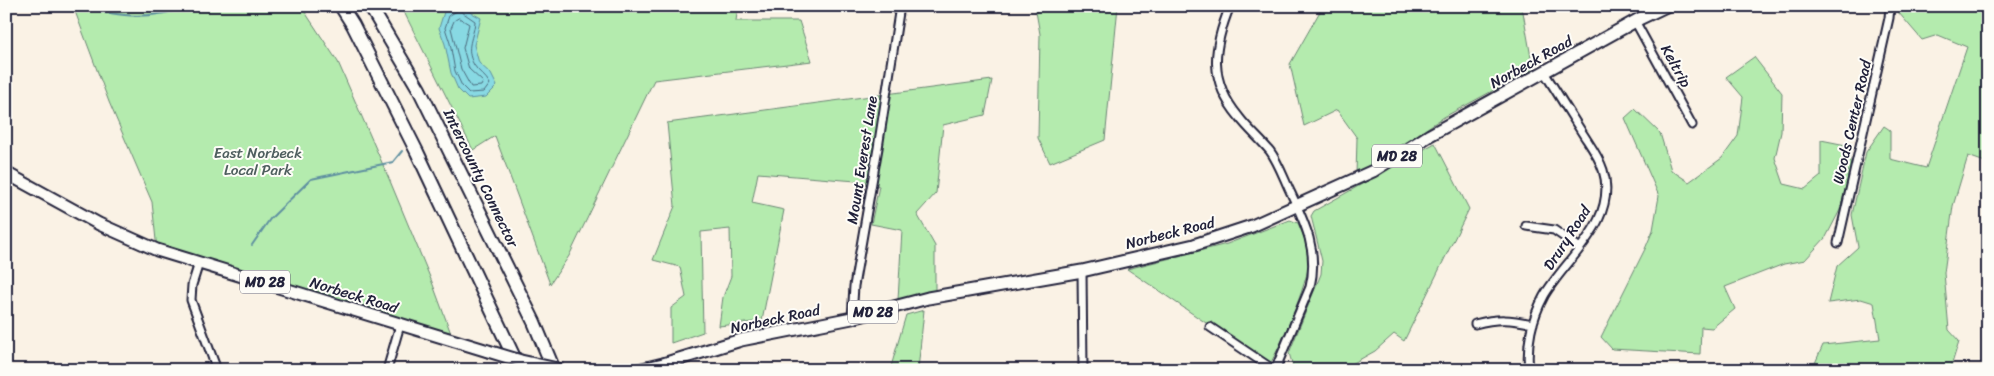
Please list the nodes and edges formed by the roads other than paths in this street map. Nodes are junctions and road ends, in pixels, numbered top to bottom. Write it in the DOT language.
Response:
graph roads {
  1 [pos="341,6"];
  2 [pos="370,6"];
  3 [pos="900,6"];
  4 [pos="1230,6"];
  5 [pos="1666,6"];
  6 [pos="1890,6"];
  7 [pos="1635,21"];
  8 [pos="1544,72"];
  9 [pos="1692,125"];
  10 [pos="6,173"];
  11 [pos="1297,206"];
  12 [pos="1526,226"];
  13 [pos="1838,243"];
  14 [pos="1580,248"];
  15 [pos="198,263"];
  16 [pos="1082,271"];
  17 [pos="852,318"];
  18 [pos="1475,324"];
  19 [pos="1533,324"];
  20 [pos="400,325"];
  21 [pos="1210,327"];
  22 [pos="217,370"];
  23 [pos="387,370"];
  24 [pos="520,370"];
  25 [pos="554,370"];
  26 [pos="562,370"];
  27 [pos="638,370"];
  28 [pos="1083,370"];
  29 [pos="1275,370"];
  30 [pos="1529,370"];
  1 -- 24 [label="highway"];
  2 -- 25 [label="highway, Intercounty Connector"];
  3 -- 17 [label="street, Mount Everest Lane"];
  4 -- 11 [label="street"];
  5 -- 7 [label="main road, Norbeck Road / MD 28"];
  6 -- 13 [label="street, Woods Center Road"];
  7 -- 8 [label="main road, Norbeck Road / MD 28"];
  7 -- 9 [label="street, Keltrip"];
  8 -- 11 [label="main road, Norbeck Road / MD 28"];
  8 -- 14 [label="street, Drury Road"];
  10 -- 15 [label="main road, Norbeck Road / MD 28"];
  11 -- 16 [label="main road, Norbeck Road / MD 28"];
  11 -- 29 [label="street"];
  12 -- 14 [label="street"];
  14 -- 19 [label="street, Drury Road"];
  15 -- 20 [label="main road, Norbeck Road / MD 28"];
  15 -- 22 [label="street"];
  16 -- 17 [label="main road, Norbeck Road / MD 28"];
  16 -- 28 [label="street"];
  17 -- 27 [label="main road, Norbeck Road / MD 28"];
  18 -- 19 [label="street"];
  19 -- 30 [label="street, Drury Road"];
  20 -- 23 [label="street"];
  20 -- 26 [label="main road, Norbeck Road / MD 28, bridge"];
  21 -- 29 [label="street"];
}
